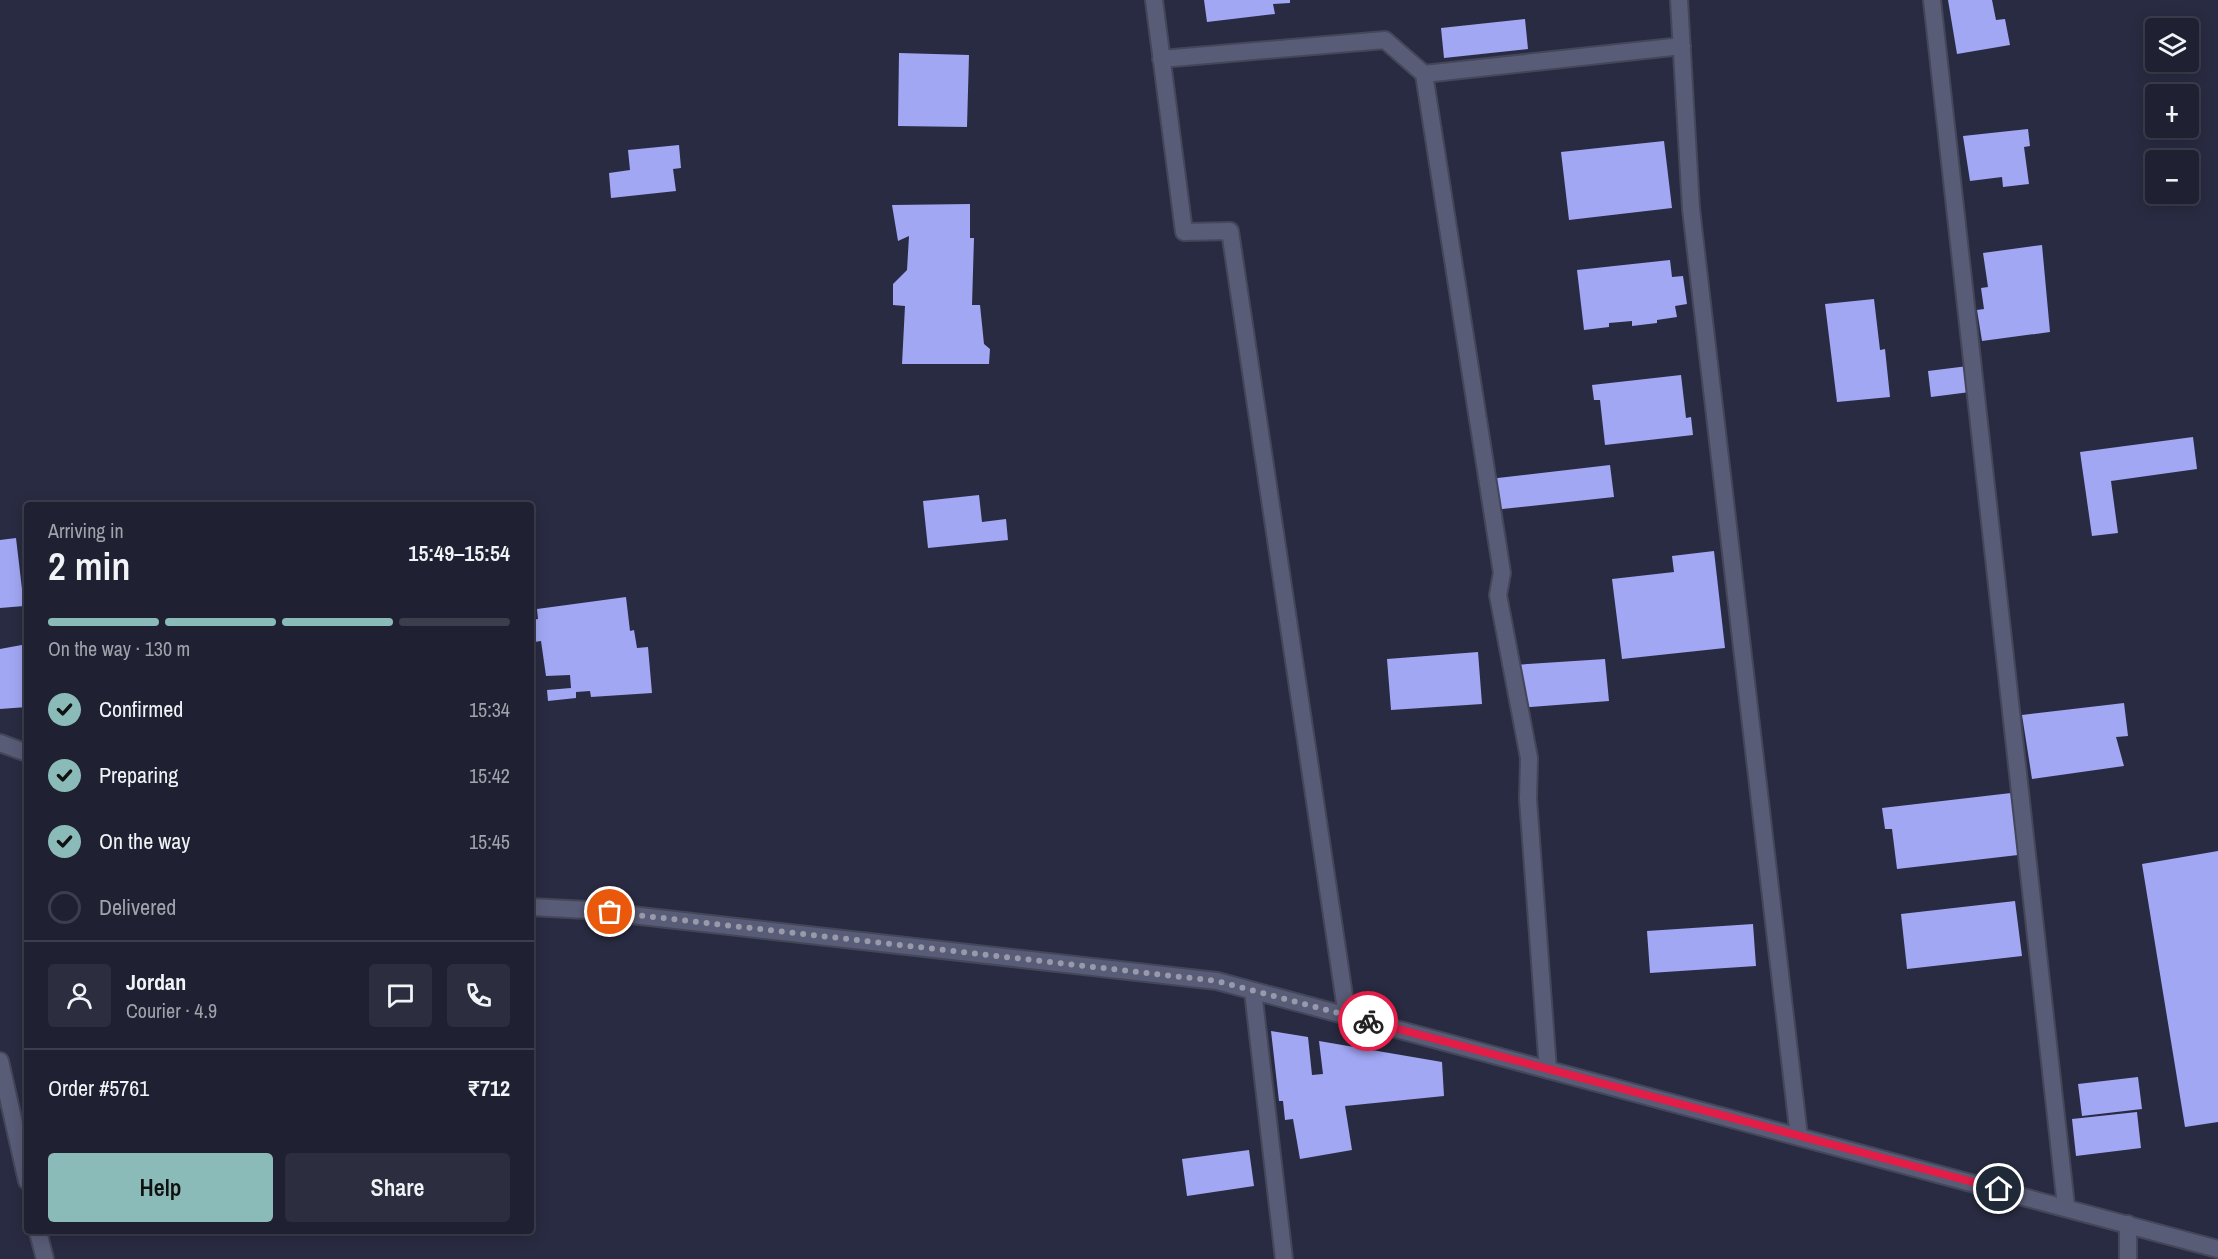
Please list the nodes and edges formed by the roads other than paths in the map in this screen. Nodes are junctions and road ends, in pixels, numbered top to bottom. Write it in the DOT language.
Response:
graph roads {
  1 [pos="1154,0"];
  2 [pos="1679,0"];
  3 [pos="1932,0"];
  4 [pos="1682,46"];
  5 [pos="1161,59"];
  6 [pos="1424,74"];
  7 [pos="0,743"];
  8 [pos="24,752"];
  9 [pos="534,907"];
  10 [pos="1253,991"];
  11 [pos="1347,1016"];
  12 [pos="0,1061"];
  13 [pos="1548,1070"];
  14 [pos="1799,1137"];
  15 [pos="24,1168"];
  16 [pos="2066,1206"];
  17 [pos="2128,1224"];
  18 [pos="39,1234"];
  19 [pos="2218,1249"];
  20 [pos="45,1259"];
  21 [pos="1284,1259"];
  22 [pos="2128,1259"];
  1 -- 5 [label="street"];
  2 -- 4 [label="street"];
  3 -- 16 [label="street"];
  4 -- 6 [label="street"];
  4 -- 14 [label="street"];
  5 -- 6 [label="street"];
  5 -- 11 [label="street"];
  6 -- 13 [label="street"];
  7 -- 8 [label="street"];
  9 -- 10 [label="street"];
  10 -- 11 [label="street"];
  10 -- 21 [label="street"];
  11 -- 13 [label="street"];
  12 -- 15 [label="street"];
  13 -- 14 [label="street"];
  14 -- 16 [label="street"];
  16 -- 17 [label="street"];
  17 -- 19 [label="street"];
  17 -- 22 [label="street"];
  18 -- 20 [label="street"];
}
